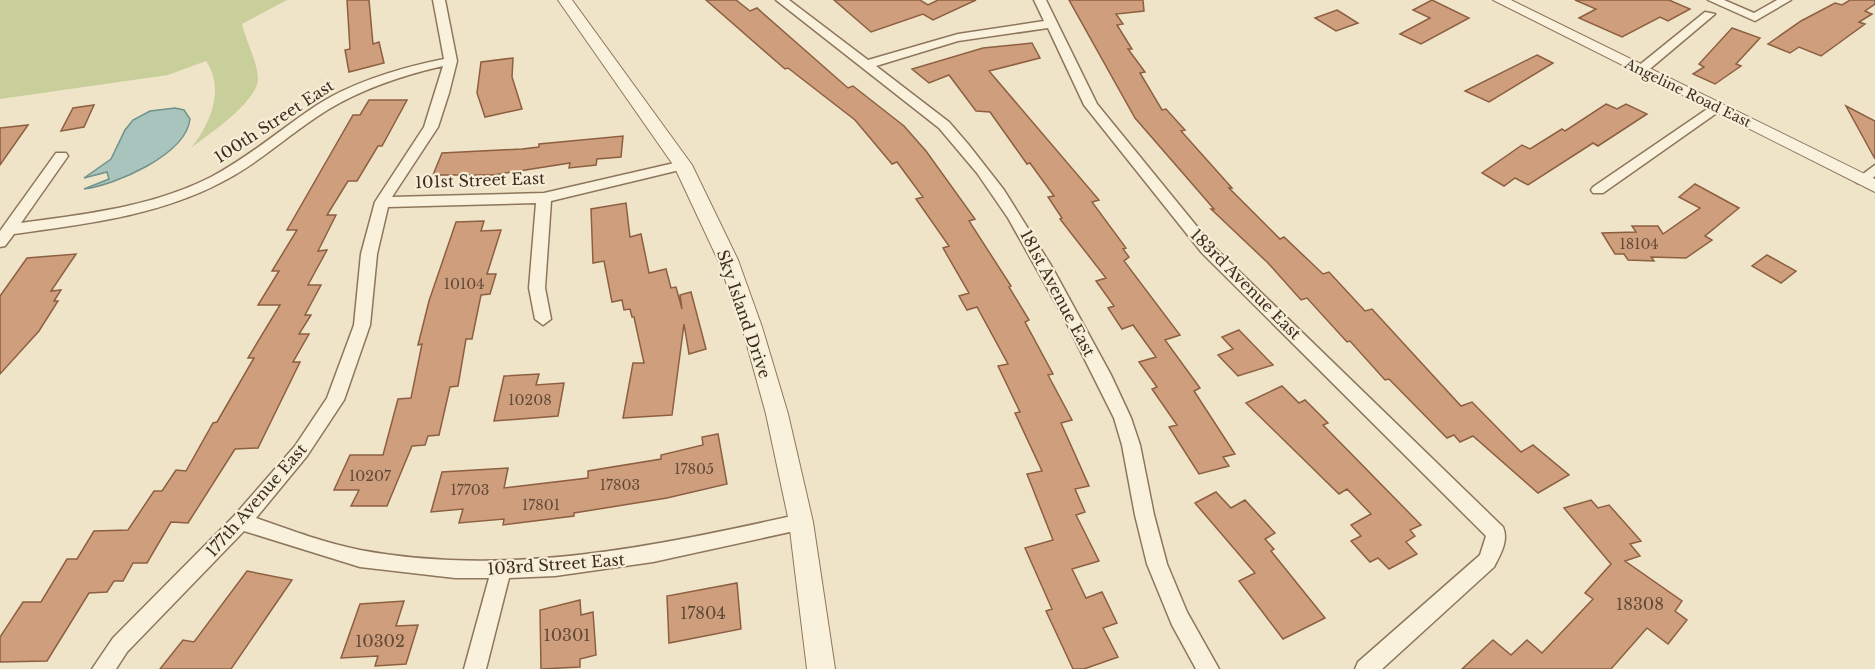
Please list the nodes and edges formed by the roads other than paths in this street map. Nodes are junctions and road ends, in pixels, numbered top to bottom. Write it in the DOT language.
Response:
graph roads {
  1 [pos="439,0"];
  2 [pos="565,0"];
  3 [pos="782,0"];
  4 [pos="1040,0"];
  5 [pos="1500,0"];
  6 [pos="1714,0"];
  7 [pos="1785,0"];
  8 [pos="1709,14"];
  9 [pos="1051,24"];
  10 [pos="451,61"];
  11 [pos="867,65"];
  12 [pos="1641,70"];
  13 [pos="1716,107"];
  14 [pos="61,156"];
  15 [pos="684,165"];
  16 [pos="1871,178"];
  17 [pos="1598,190"];
  18 [pos="544,198"];
  19 [pos="382,202"];
  20 [pos="11,229"];
  21 [pos="0,242"];
  22 [pos="543,319"];
  23 [pos="241,522"];
  24 [pos="801,522"];
  25 [pos="501,571"];
  26 [pos="103,669"];
  27 [pos="475,669"];
  28 [pos="821,669"];
  29 [pos="1208,669"];
  30 [pos="1366,669"];
  1 -- 10 [label="street, 177th Avenue East"];
  2 -- 15 [label="street, Sky Island Drive"];
  3 -- 11 [label="street, 181st Avenue East"];
  4 -- 9 [label="street, 183rd Avenue East"];
  5 -- 12 [label="street, Angeline Road East"];
  6 -- 7 [label="street"];
  8 -- 12 [label="street"];
  9 -- 11 [label="street"];
  9 -- 30 [label="street, 183rd Avenue East"];
  10 -- 19 [label="street, 177th Avenue East"];
  10 -- 20 [label="street, 100th Street East"];
  11 -- 29 [label="street, 181st Avenue East"];
  12 -- 13 [label="street, Angeline Road East"];
  13 -- 16 [label="street, Angeline Road East"];
  13 -- 17 [label="street"];
  14 -- 20 [label="street"];
  15 -- 18 [label="street, 101st Street East"];
  15 -- 24 [label="street, Sky Island Drive"];
  18 -- 19 [label="street, 101st Street East"];
  18 -- 22 [label="street"];
  19 -- 23 [label="street, 177th Avenue East"];
  20 -- 21 [label="street"];
  23 -- 25 [label="street, 103rd Street East"];
  23 -- 26 [label="street, 177th Avenue East"];
  24 -- 25 [label="street, 103rd Street East"];
  24 -- 28 [label="street, Sky Island Drive"];
  25 -- 27 [label="street"];
}
